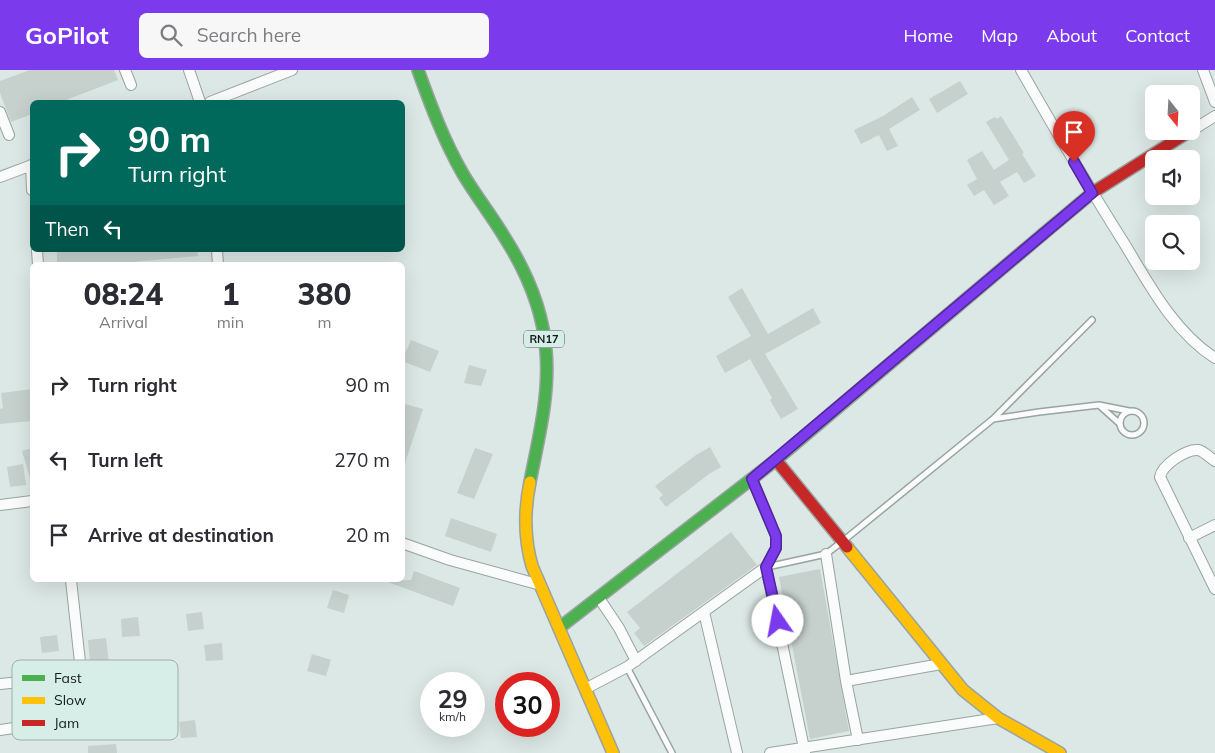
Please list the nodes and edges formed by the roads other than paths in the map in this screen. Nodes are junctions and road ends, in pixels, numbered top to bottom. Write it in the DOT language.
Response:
graph roads {
  1 [pos="125,70"];
  2 [pos="190,70"];
  3 [pos="292,70"];
  4 [pos="418,70"];
  5 [pos="1021,70"];
  6 [pos="1203,70"];
  7 [pos="131,85"];
  8 [pos="1214,96"];
  9 [pos="199,100"];
  10 [pos="215,100"];
  11 [pos="0,112"];
  12 [pos="1215,116"];
  13 [pos="1200,125"];
  14 [pos="9,135"];
  15 [pos="1177,140"];
  16 [pos="30,166"];
  17 [pos="0,177"];
  18 [pos="1092,193"];
  19 [pos="1092,320"];
  20 [pos="1215,358"];
  21 [pos="1098,405"];
  22 [pos="1129,412"];
  23 [pos="993,419"];
  24 [pos="1120,424"];
  25 [pos="776,460"];
  26 [pos="1215,461"];
  27 [pos="752,479"];
  28 [pos="30,501"];
  29 [pos="0,505"];
  30 [pos="1215,525"];
  31 [pos="1189,538"];
  32 [pos="844,542"];
  33 [pos="405,544"];
  34 [pos="826,554"];
  35 [pos="766,567"];
  36 [pos="72,582"];
  37 [pos="537,584"];
  38 [pos="1215,590"];
  39 [pos="599,598"];
  40 [pos="704,612"];
  41 [pos="559,628"];
  42 [pos="80,660"];
  43 [pos="631,664"];
  44 [pos="940,664"];
  45 [pos="846,681"];
  46 [pos="585,689"];
  47 [pos="998,718"];
  48 [pos="858,740"];
  49 [pos="804,750"];
  50 [pos="613,753"];
  51 [pos="672,753"];
  52 [pos="737,753"];
  53 [pos="770,753"];
  54 [pos="1060,753"];
  1 -- 7 [label="street"];
  2 -- 9 [label="street"];
  3 -- 10 [label="street"];
  4 -- 37 [label="street, RN17"];
  5 -- 18 [label="street"];
  6 -- 8 [label="street"];
  11 -- 14 [label="street"];
  12 -- 13 [label="street"];
  15 -- 18 [label="street"];
  16 -- 17 [label="street"];
  18 -- 20 [label="street"];
  18 -- 25 [label="street"];
  19 -- 23 [label="lane"];
  21 -- 22 [label="lane"];
  21 -- 23 [label="lane"];
  21 -- 24 [label="lane"];
  22 -- 24 [label="lane"];
  22 -- 24 [label="lane"];
  23 -- 32 [label="lane"];
  25 -- 27 [label="street"];
  25 -- 32 [label="street"];
  26 -- 31 [label="street"];
  27 -- 35 [label="street"];
  27 -- 39 [label="street"];
  28 -- 29 [label="street"];
  30 -- 31 [label="street"];
  31 -- 38 [label="street"];
  32 -- 34 [label="lane"];
  32 -- 44 [label="street"];
  33 -- 37 [label="street"];
  34 -- 35 [label="lane"];
  34 -- 45 [label="street"];
  35 -- 40 [label="street"];
  35 -- 49 [label="street"];
  36 -- 42 [label="street"];
  37 -- 41 [label="street, RN17"];
  39 -- 41 [label="street"];
  39 -- 43 [label="street"];
  40 -- 43 [label="street"];
  40 -- 52 [label="street"];
  41 -- 46 [label="street, RN17"];
  43 -- 46 [label="street"];
  43 -- 51 [label="lane"];
  44 -- 45 [label="street"];
  44 -- 47 [label="street"];
  45 -- 48 [label="street"];
  46 -- 50 [label="street, RN17"];
  47 -- 48 [label="street"];
  47 -- 54 [label="street"];
  48 -- 49 [label="street"];
  49 -- 53 [label="street"];
}
